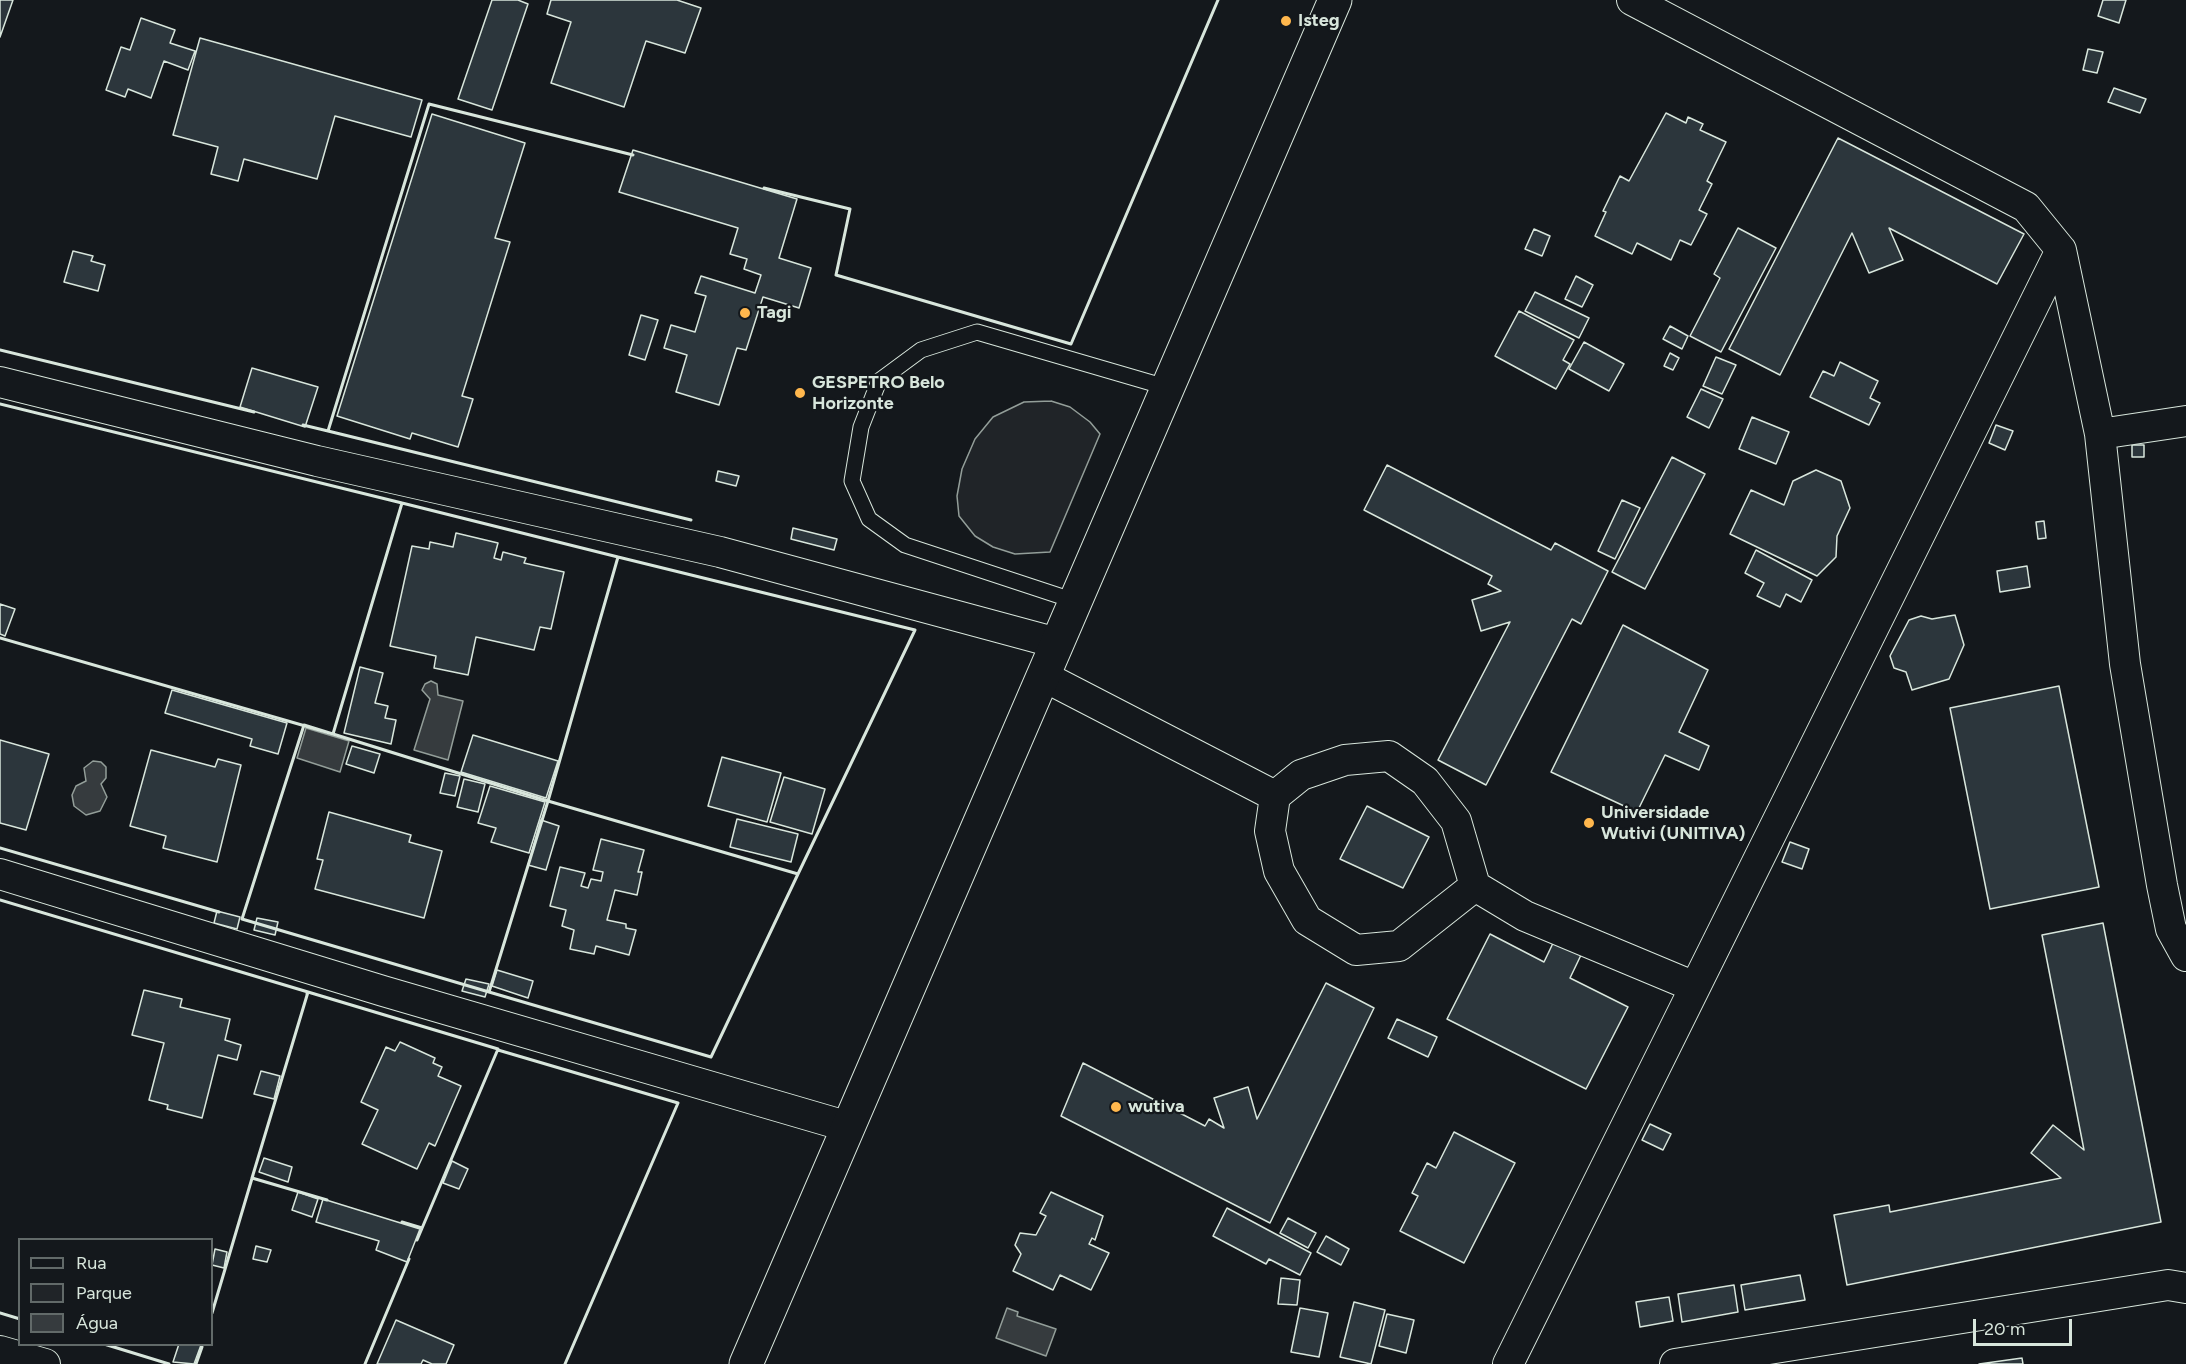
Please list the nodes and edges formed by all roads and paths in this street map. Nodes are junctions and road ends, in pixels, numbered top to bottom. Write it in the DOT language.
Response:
graph roads {
  1 [pos="1335,0"];
  2 [pos="1632,0"];
  3 [pos="2061,250"];
  4 [pos="0,382"];
  5 [pos="1169,388"];
  6 [pos="2186,421"];
  7 [pos="2100,434"];
  8 [pos="1075,601"];
  9 [pos="1057,643"];
  10 [pos="1043,676"];
  11 [pos="1275,796"];
  12 [pos="0,874"];
  13 [pos="1475,886"];
  14 [pos="2186,956"];
  15 [pos="1695,987"];
  16 [pos="849,1127"];
  17 [pos="2186,1288"];
  18 [pos="0,1351"];
  19 [pos="45,1364"];
  20 [pos="746,1364"];
  21 [pos="1508,1364"];
  22 [pos="1675,1364"];
  1 -- 5 [label="main road"];
  2 -- 3 [label="street"];
  3 -- 7 [label="street"];
  3 -- 15 [label="street"];
  4 -- 9 [label="street"];
  5 -- 8 [label="main road"];
  5 -- 8 [label="lane"];
  6 -- 7 [label="street"];
  7 -- 14 [label="street"];
  8 -- 9 [label="main road"];
  9 -- 10 [label="main road"];
  10 -- 11 [label="street"];
  10 -- 16 [label="main road"];
  11 -- 13 [label="street"];
  11 -- 13 [label="street"];
  12 -- 16 [label="street"];
  13 -- 15 [label="street"];
  15 -- 21 [label="street"];
  16 -- 20 [label="main road"];
  17 -- 22 [label="street"];
  18 -- 19 [label="street"];
}
